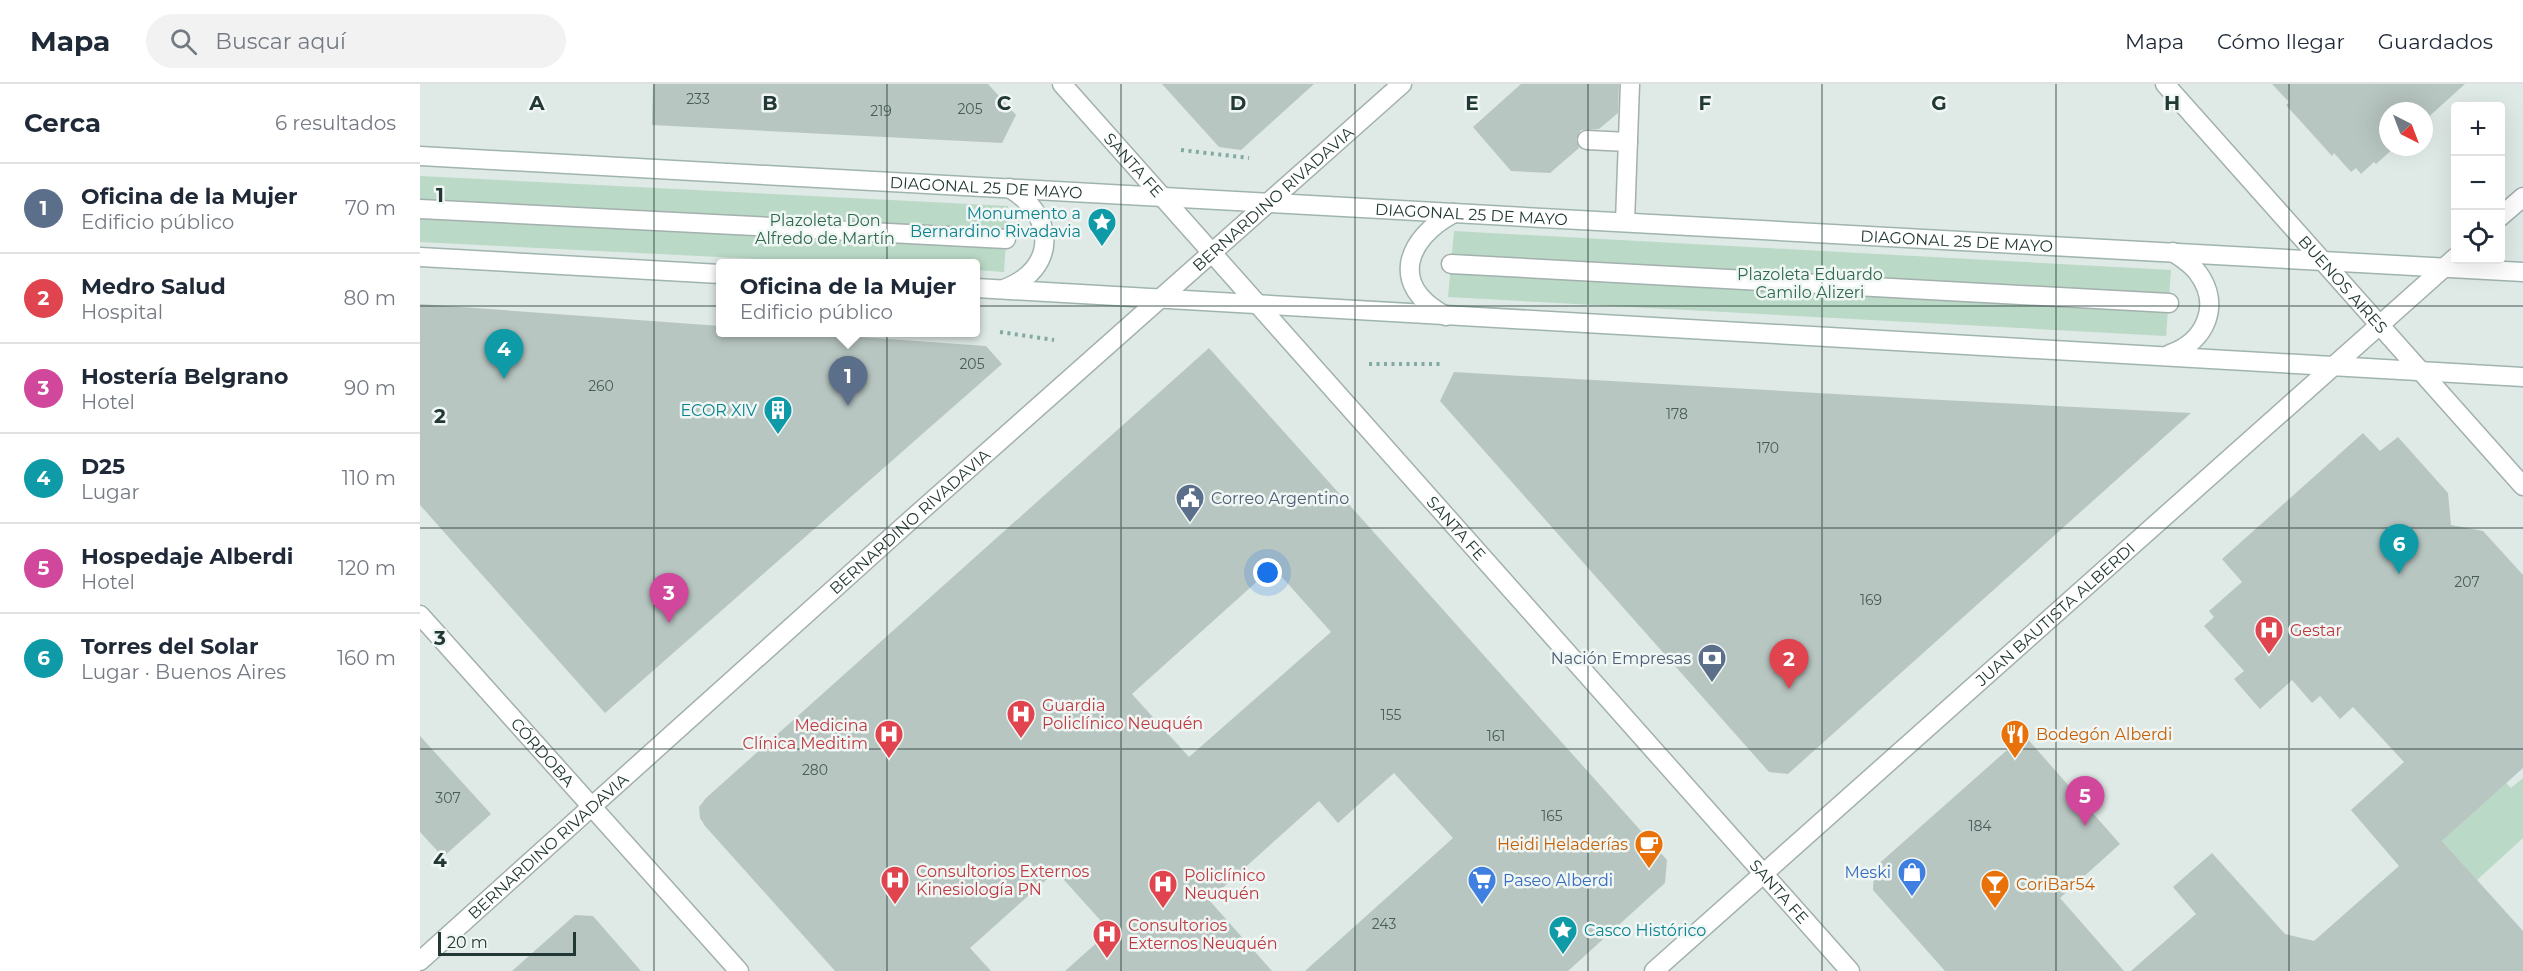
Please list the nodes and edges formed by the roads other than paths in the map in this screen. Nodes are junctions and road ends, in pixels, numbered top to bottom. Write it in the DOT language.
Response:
graph roads {
  1 [pos="1062,84"];
  2 [pos="1401,84"];
  3 [pos="1630,84"];
  4 [pos="2164,84"];
  5 [pos="1587,140"];
  6 [pos="1628,142"];
  7 [pos="420,156"];
  8 [pos="1009,188"];
  9 [pos="1161,196"];
  10 [pos="2523,197"];
  11 [pos="1268,202"];
  12 [pos="420,209"];
  13 [pos="1454,213"];
  14 [pos="2505,213"];
  15 [pos="1625,222"];
  16 [pos="1006,239"];
  17 [pos="2173,252"];
  18 [pos="1212,253"];
  19 [pos="420,257"];
  20 [pos="2322,260"];
  21 [pos="2450,262"];
  22 [pos="1451,264"];
  23 [pos="2523,272"];
  24 [pos="716,274"];
  25 [pos="980,288"];
  26 [pos="1003,289"];
  27 [pos="1159,299"];
  28 [pos="2169,303"];
  29 [pos="1258,305"];
  30 [pos="1446,317"];
  31 [pos="2379,324"];
  32 [pos="2165,356"];
  33 [pos="2334,365"];
  34 [pos="2421,371"];
  35 [pos="2523,377"];
  36 [pos="2523,486"];
  37 [pos="420,615"];
  38 [pos="592,807"];
  39 [pos="1763,873"];
  40 [pos="420,961"];
  41 [pos="739,971"];
  42 [pos="1654,971"];
  43 [pos="1850,971"];
  1 -- 9 [label="street, SANTA FE"];
  2 -- 11 [label="street, BERNARDINO RIVADAVIA"];
  3 -- 6 [label="street"];
  4 -- 20 [label="street, BUENOS AIRES"];
  5 -- 6 [label="street"];
  6 -- 15 [label="street"];
  7 -- 8 [label="street, DIAGONAL 25 DE MAYO"];
  8 -- 9 [label="street, DIAGONAL 25 DE MAYO"];
  8 -- 26 [label="street"];
  9 -- 11 [label="street, DIAGONAL 25 DE MAYO"];
  9 -- 18 [label="street, SANTA FE"];
  10 -- 14 [label="street"];
  11 -- 13 [label="street, DIAGONAL 25 DE MAYO"];
  11 -- 18 [label="street, BERNARDINO RIVADAVIA"];
  12 -- 16 [label="street"];
  13 -- 15 [label="street, DIAGONAL 25 DE MAYO"];
  13 -- 30 [label="street"];
  15 -- 17 [label="street, DIAGONAL 25 DE MAYO"];
  17 -- 20 [label="street, DIAGONAL 25 DE MAYO"];
  17 -- 32 [label="street"];
  18 -- 27 [label="street, BERNARDINO RIVADAVIA"];
  18 -- 29 [label="street, SANTA FE"];
  19 -- 24 [label="street"];
  20 -- 21 [label="street, DIAGONAL 25 DE MAYO"];
  20 -- 31 [label="street, BUENOS AIRES"];
  21 -- 23 [label="street, DIAGONAL 25 DE MAYO"];
  21 -- 31 [label="street, JUAN BAUTISTA ALBERDI"];
  22 -- 28 [label="street"];
  25 -- 26 [label="street"];
  26 -- 27 [label="street"];
  27 -- 29 [label="street"];
  27 -- 38 [label="street, BERNARDINO RIVADAVIA"];
  29 -- 30 [label="street"];
  29 -- 39 [label="street, SANTA FE"];
  30 -- 32 [label="street"];
  31 -- 33 [label="street, JUAN BAUTISTA ALBERDI"];
  31 -- 34 [label="street, BUENOS AIRES"];
  32 -- 33 [label="street"];
  33 -- 34 [label="street"];
  33 -- 39 [label="street, JUAN BAUTISTA ALBERDI"];
  34 -- 35 [label="street"];
  34 -- 36 [label="street, BUENOS AIRES"];
  37 -- 38 [label="street, CÓRDOBA"];
  38 -- 40 [label="street, BERNARDINO RIVADAVIA"];
  38 -- 41 [label="street, CÓRDOBA"];
  39 -- 42 [label="street, JUAN BAUTISTA ALBERDI"];
  39 -- 43 [label="street, SANTA FE"];
}
